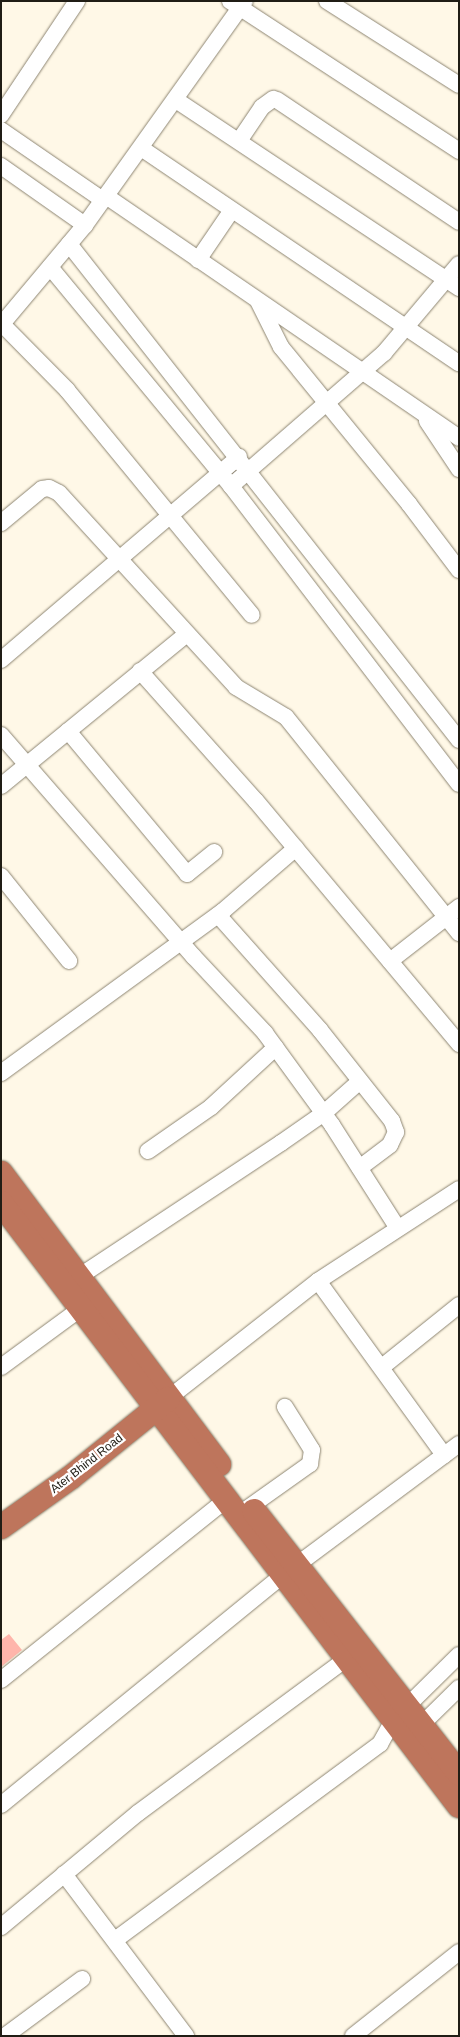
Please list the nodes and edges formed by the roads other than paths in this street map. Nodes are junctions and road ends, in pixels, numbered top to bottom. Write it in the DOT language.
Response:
graph roads {
  1 [pos="77,1"];
  2 [pos="327,1"];
  3 [pos="239,4"];
  4 [pos="459,85"];
  5 [pos="176,100"];
  6 [pos="1,115"];
  7 [pos="1,130"];
  8 [pos="239,141"];
  9 [pos="141,148"];
  10 [pos="459,152"];
  11 [pos="1,166"];
  12 [pos="105,198"];
  13 [pos="232,210"];
  14 [pos="459,222"];
  15 [pos="85,225"];
  16 [pos="69,244"];
  17 [pos="198,260"];
  18 [pos="459,264"];
  19 [pos="50,267"];
  20 [pos="453,284"];
  21 [pos="258,301"];
  22 [pos="2,324"];
  23 [pos="406,328"];
  24 [pos="459,363"];
  25 [pos="363,373"];
  26 [pos="326,402"];
  27 [pos="421,413"];
  28 [pos="459,438"];
  29 [pos="239,457"];
  30 [pos="459,469"];
  31 [pos="249,471"];
  32 [pos="226,480"];
  33 [pos="170,515"];
  34 [pos="1,523"];
  35 [pos="118,560"];
  36 [pos="459,570"];
  37 [pos="252,615"];
  38 [pos="186,634"];
  39 [pos="1,660"];
  40 [pos="140,671"];
  41 [pos="68,731"];
  42 [pos="1,735"];
  43 [pos="459,740"];
  44 [pos="27,764"];
  45 [pos="459,784"];
  46 [pos="1,786"];
  47 [pos="296,848"];
  48 [pos="214,852"];
  49 [pos="1,876"];
  50 [pos="452,912"];
  51 [pos="218,915"];
  52 [pos="459,933"];
  53 [pos="180,942"];
  54 [pos="69,961"];
  55 [pos="390,961"];
  56 [pos="459,1044"];
  57 [pos="276,1047"];
  58 [pos="1,1073"];
  59 [pos="360,1080"];
  60 [pos="324,1113"];
  61 [pos="148,1151"];
  62 [pos="360,1168"];
  63 [pos="1,1173"];
  64 [pos="459,1189"];
  65 [pos="1,1203"];
  66 [pos="398,1227"];
  67 [pos="72,1281"];
  68 [pos="318,1281"];
  69 [pos="88,1302"];
  70 [pos="459,1305"];
  71 [pos="1,1367"];
  72 [pos="382,1367"];
  73 [pos="162,1403"];
  74 [pos="285,1407"];
  75 [pos="459,1444"];
  76 [pos="444,1455"];
  77 [pos="238,1508"];
  78 [pos="1,1527"];
  79 [pos="289,1570"];
  80 [pos="459,1655"];
  81 [pos="346,1660"];
  82 [pos="1,1680"];
  83 [pos="459,1688"];
  84 [pos="401,1712"];
  85 [pos="416,1731"];
  86 [pos="380,1744"];
  87 [pos="459,1773"];
  88 [pos="1,1805"];
  89 [pos="459,1806"];
  90 [pos="64,1874"];
  91 [pos="1,1927"];
  92 [pos="115,1940"];
  93 [pos="459,1952"];
  94 [pos="82,1979"];
  95 [pos="5,2036"];
  96 [pos="186,2036"];
  97 [pos="353,2036"];
  1 -- 6 [label="street"];
  2 -- 4 [label="street"];
  3 -- 5 [label="street"];
  3 -- 10 [label="street"];
  5 -- 8 [label="street"];
  5 -- 9 [label="street"];
  7 -- 12 [label="street"];
  8 -- 14 [label="street"];
  8 -- 20 [label="street"];
  9 -- 12 [label="street"];
  9 -- 13 [label="street"];
  11 -- 15 [label="street"];
  12 -- 15 [label="street"];
  12 -- 17 [label="street"];
  13 -- 17 [label="street"];
  13 -- 23 [label="street"];
  15 -- 16 [label="street"];
  16 -- 19 [label="street"];
  16 -- 29 [label="street"];
  17 -- 21 [label="street"];
  18 -- 20 [label="street"];
  19 -- 22 [label="street"];
  19 -- 32 [label="street"];
  20 -- 23 [label="street"];
  21 -- 25 [label="street"];
  21 -- 26 [label="street"];
  22 -- 33 [label="street"];
  23 -- 24 [label="street"];
  23 -- 25 [label="street"];
  25 -- 26 [label="street"];
  25 -- 27 [label="street"];
  26 -- 31 [label="street"];
  26 -- 36 [label="street"];
  27 -- 28 [label="street"];
  27 -- 30 [label="street"];
  29 -- 31 [label="street"];
  29 -- 32 [label="street"];
  31 -- 32 [label="street"];
  31 -- 43 [label="street"];
  32 -- 33 [label="street"];
  32 -- 45 [label="street"];
  33 -- 35 [label="street"];
  33 -- 37 [label="street"];
  34 -- 35 [label="street"];
  35 -- 38 [label="street"];
  35 -- 39 [label="street"];
  38 -- 40 [label="street"];
  38 -- 50 [label="street"];
  40 -- 41 [label="street"];
  40 -- 47 [label="street"];
  41 -- 44 [label="street"];
  41 -- 48 [label="street"];
  42 -- 44 [label="street"];
  44 -- 46 [label="street"];
  44 -- 53 [label="street"];
  47 -- 51 [label="street"];
  47 -- 55 [label="street"];
  49 -- 54 [label="street"];
  50 -- 52 [label="street"];
  50 -- 55 [label="street"];
  51 -- 53 [label="street"];
  51 -- 59 [label="street"];
  53 -- 57 [label="street"];
  53 -- 58 [label="street"];
  55 -- 56 [label="street"];
  57 -- 60 [label="street"];
  57 -- 61 [label="street"];
  59 -- 60 [label="street"];
  59 -- 62 [label="street"];
  60 -- 62 [label="street"];
  60 -- 67 [label="street"];
  62 -- 66 [label="street"];
  63 -- 67 [label="highway"];
  64 -- 66 [label="street"];
  65 -- 67 [label="highway"];
  66 -- 68 [label="street"];
  67 -- 69 [label="highway"];
  68 -- 72 [label="street"];
  68 -- 73 [label="street"];
  69 -- 71 [label="street"];
  69 -- 73 [label="highway"];
  70 -- 72 [label="street"];
  72 -- 76 [label="street"];
  73 -- 77 [label="highway"];
  73 -- 78 [label="highway, Ater Bhind Road"];
  74 -- 77 [label="street"];
  75 -- 76 [label="street"];
  76 -- 79 [label="street"];
  77 -- 79 [label="highway"];
  77 -- 82 [label="street"];
  79 -- 81 [label="highway"];
  79 -- 84 [label="highway"];
  79 -- 88 [label="street"];
  80 -- 84 [label="street"];
  81 -- 84 [label="highway"];
  81 -- 90 [label="street"];
  83 -- 85 [label="street"];
  84 -- 85 [label="highway"];
  84 -- 86 [label="street"];
  85 -- 86 [label="street"];
  85 -- 87 [label="highway"];
  85 -- 89 [label="highway"];
  86 -- 92 [label="street"];
  90 -- 91 [label="street"];
  90 -- 92 [label="street"];
  92 -- 96 [label="street"];
  93 -- 97 [label="street"];
  94 -- 95 [label="street"];
}
